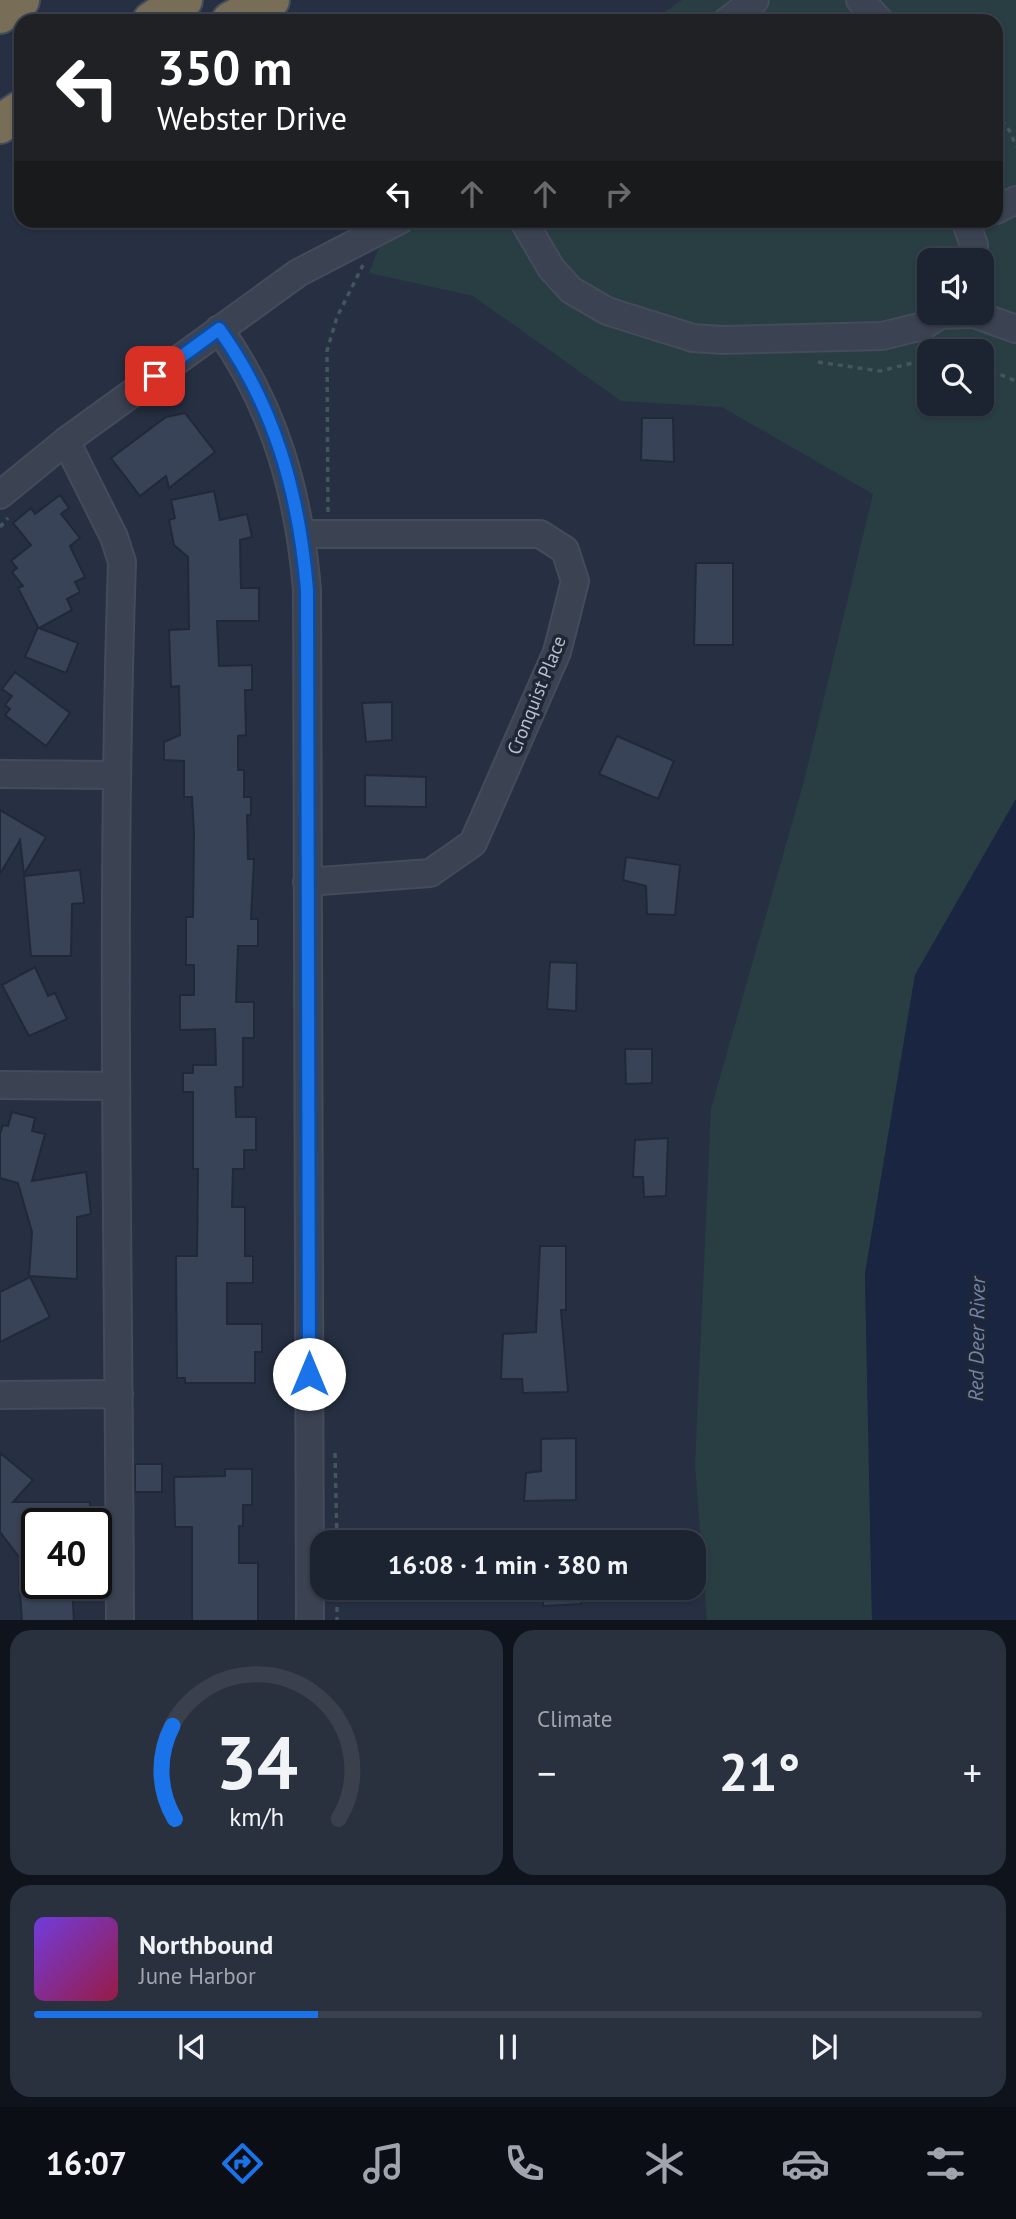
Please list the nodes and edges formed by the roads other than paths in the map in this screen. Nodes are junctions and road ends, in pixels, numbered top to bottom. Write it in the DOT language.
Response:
graph roads {
  1 [pos="20,0"];
  2 [pos="183,0"];
  3 [pos="270,0"];
  4 [pos="755,0"];
  5 [pos="860,0"];
  6 [pos="0,14"];
  7 [pos="162,14"];
  8 [pos="244,14"];
  9 [pos="736,14"];
  10 [pos="874,14"];
  11 [pos="385,228"];
  12 [pos="528,228"];
  13 [pos="970,228"];
  14 [pos="974,248"];
  15 [pos="994,321"];
  16 [pos="922,325"];
  17 [pos="1016,328"];
  18 [pos="219,329"];
  19 [pos="66,441"];
  20 [pos="0,495"];
  21 [pos="302,534"];
  22 [pos="0,774"];
  23 [pos="115,775"];
  24 [pos="307,882"];
  25 [pos="0,1085"];
  26 [pos="114,1086"];
  27 [pos="119,1394"];
  28 [pos="0,1395"];
  29 [pos="120,1620"];
  30 [pos="310,1620"];
  1 -- 6 [label="highway"];
  2 -- 7 [label="highway"];
  3 -- 8 [label="highway"];
  4 -- 9 [label="street"];
  5 -- 10 [label="street"];
  11 -- 18 [label="street"];
  12 -- 16 [label="street"];
  13 -- 14 [label="street"];
  15 -- 17 [label="street"];
  18 -- 19 [label="street"];
  18 -- 21 [label="street"];
  19 -- 20 [label="street"];
  19 -- 23 [label="street"];
  21 -- 24 [label="street"];
  21 -- 24 [label="street, Cronquist Place"];
  22 -- 23 [label="street"];
  23 -- 26 [label="street"];
  24 -- 30 [label="street"];
  25 -- 26 [label="street"];
  26 -- 27 [label="street"];
  27 -- 28 [label="street"];
  27 -- 29 [label="street"];
}
